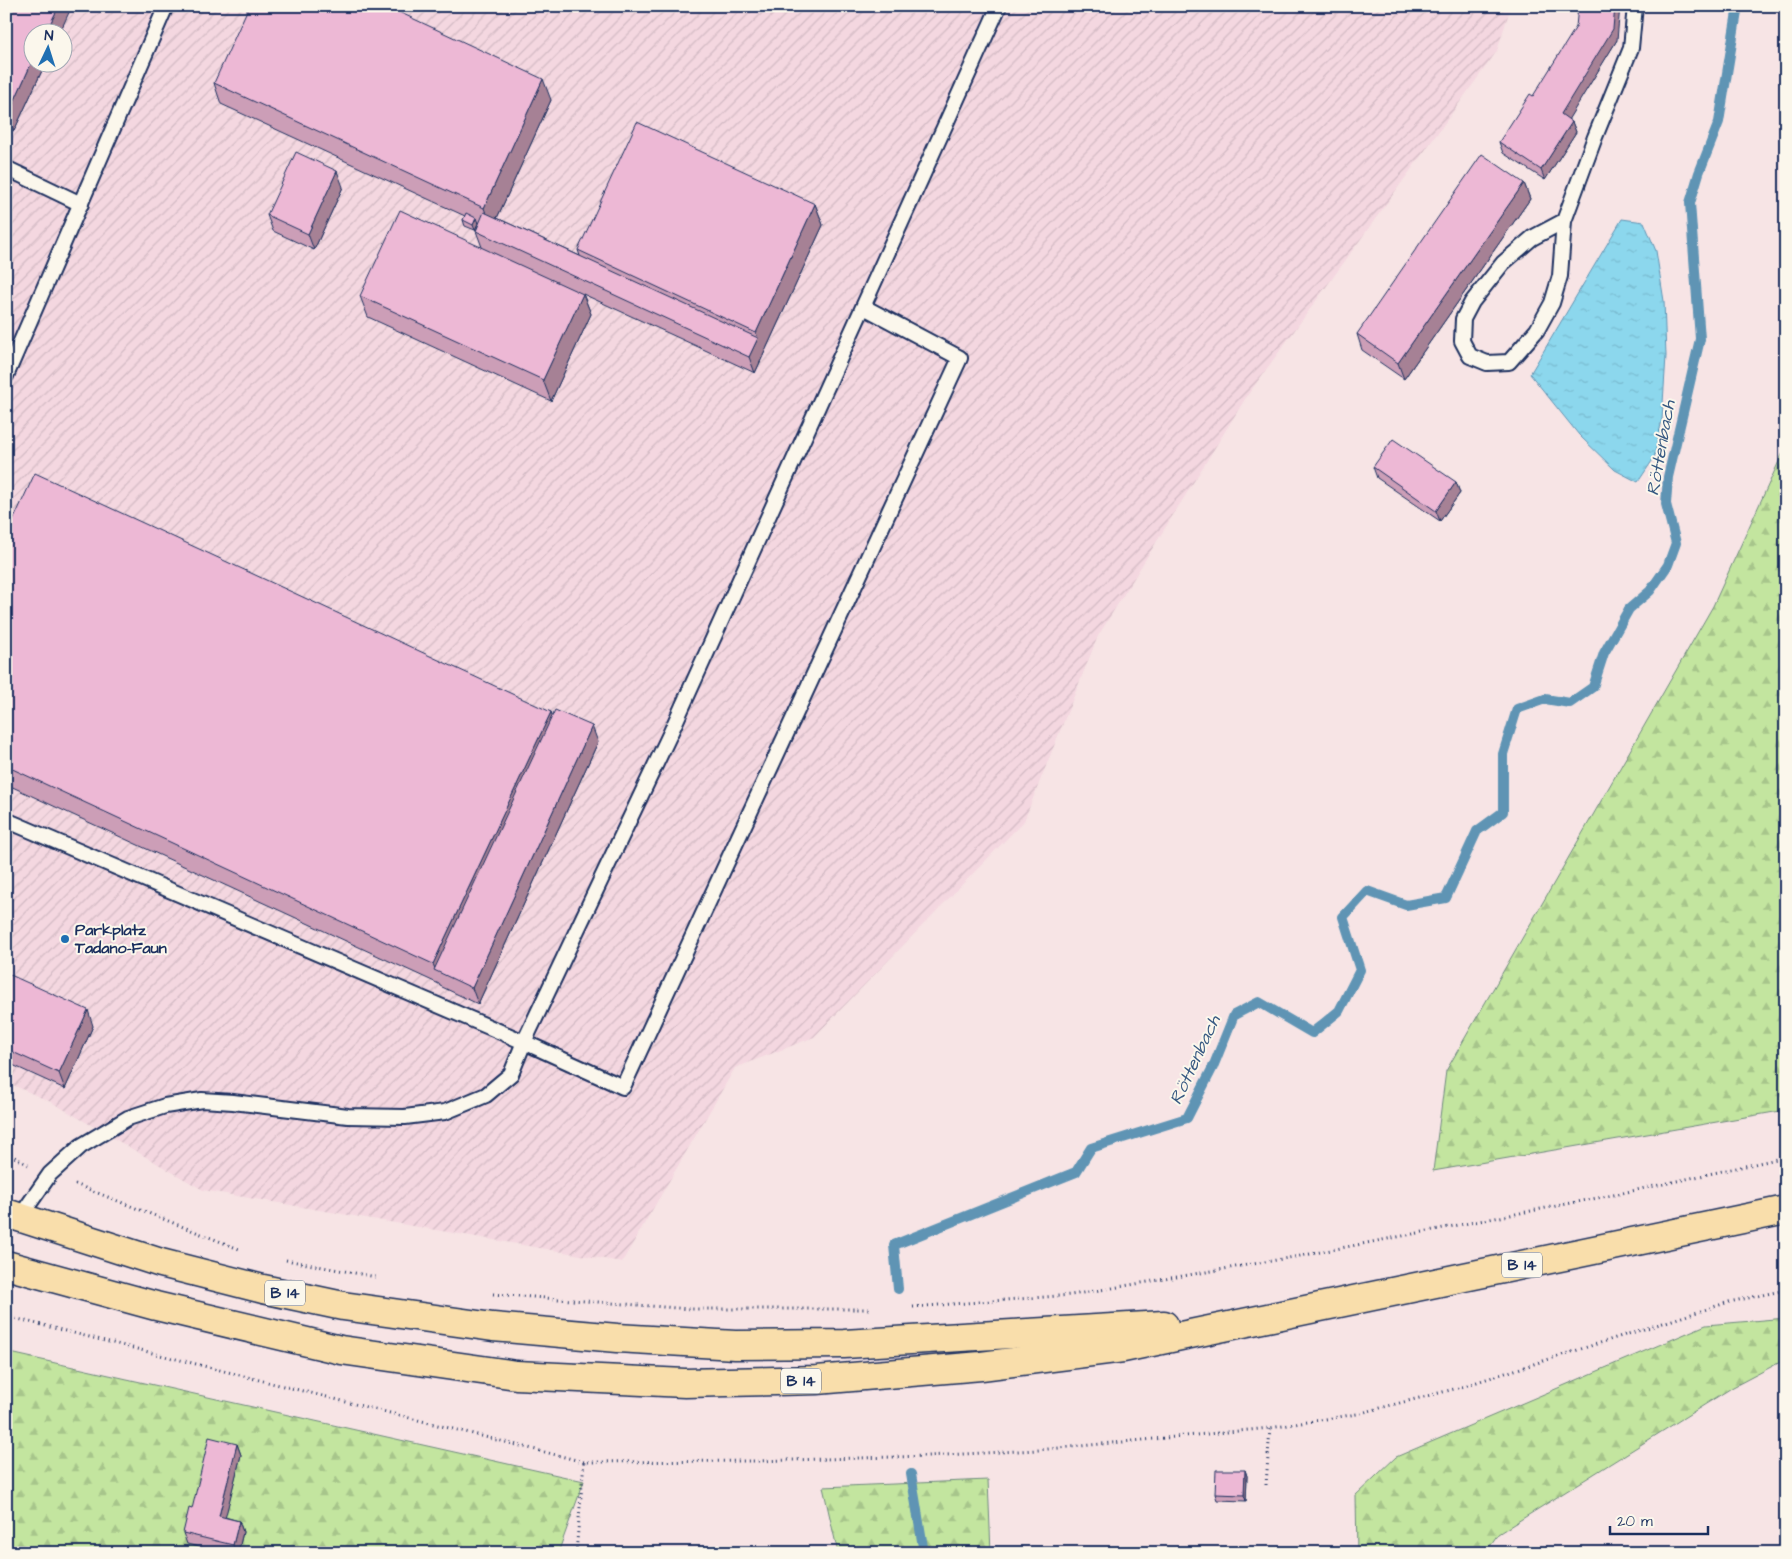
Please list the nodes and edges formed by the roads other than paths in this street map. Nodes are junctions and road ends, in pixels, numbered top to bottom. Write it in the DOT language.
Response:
graph roads {
  1 [pos="166,6"];
  2 [pos="999,6"];
  3 [pos="1635,6"];
  4 [pos="6,168"];
  5 [pos="81,204"];
  6 [pos="1564,221"];
  7 [pos="864,307"];
  8 [pos="6,376"];
  9 [pos="6,820"];
  10 [pos="524,1042"];
  11 [pos="1786,1210"];
  12 [pos="13,1215"];
  13 [pos="6,1265"];
  14 [pos="1258,1319"];
  1 -- 5 [label="lane"];
  2 -- 7 [label="lane"];
  3 -- 6 [label="lane"];
  4 -- 5 [label="lane"];
  5 -- 8 [label="lane"];
  6 -- 6 [label="lane"];
  7 -- 10 [label="lane"];
  7 -- 10 [label="lane"];
  9 -- 10 [label="lane"];
  10 -- 12 [label="lane"];
  11 -- 14 [label="main road, B 14"];
  12 -- 14 [label="main road, B 14"];
  13 -- 14 [label="main road, B 14"];
}
